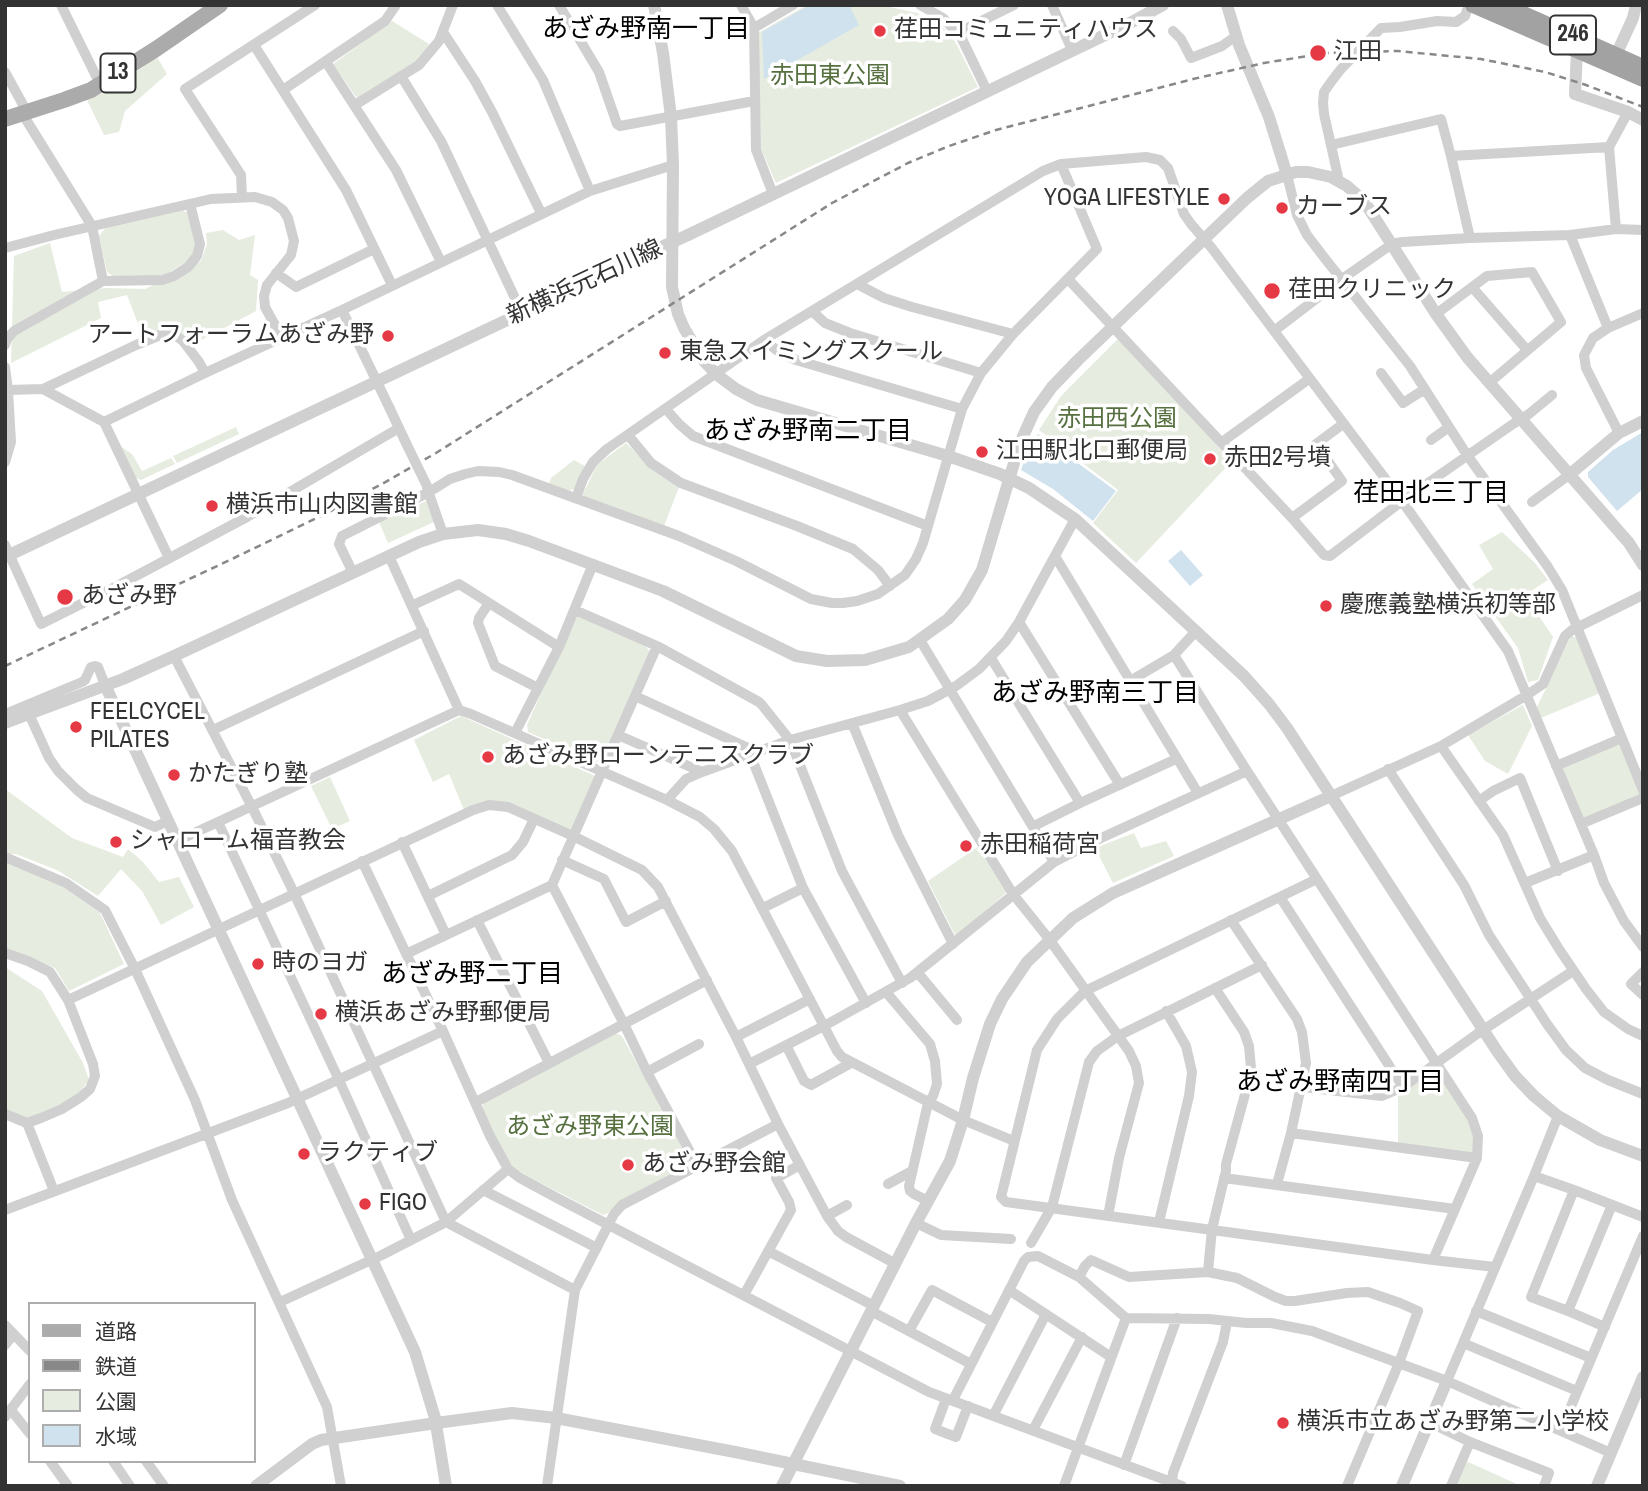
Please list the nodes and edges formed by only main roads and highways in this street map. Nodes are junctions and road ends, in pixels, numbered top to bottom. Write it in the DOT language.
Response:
graph roads {
  1 [pos="220,5"];
  2 [pos="1471,5"];
  3 [pos="1503,5"];
  4 [pos="1643,67"];
  5 [pos="1643,79"];
  6 [pos="5,119"];
  1 -- 6 [label="main road, 13"];
  2 -- 5 [label="highway, 246"];
  3 -- 4 [label="highway, 246"];
}
